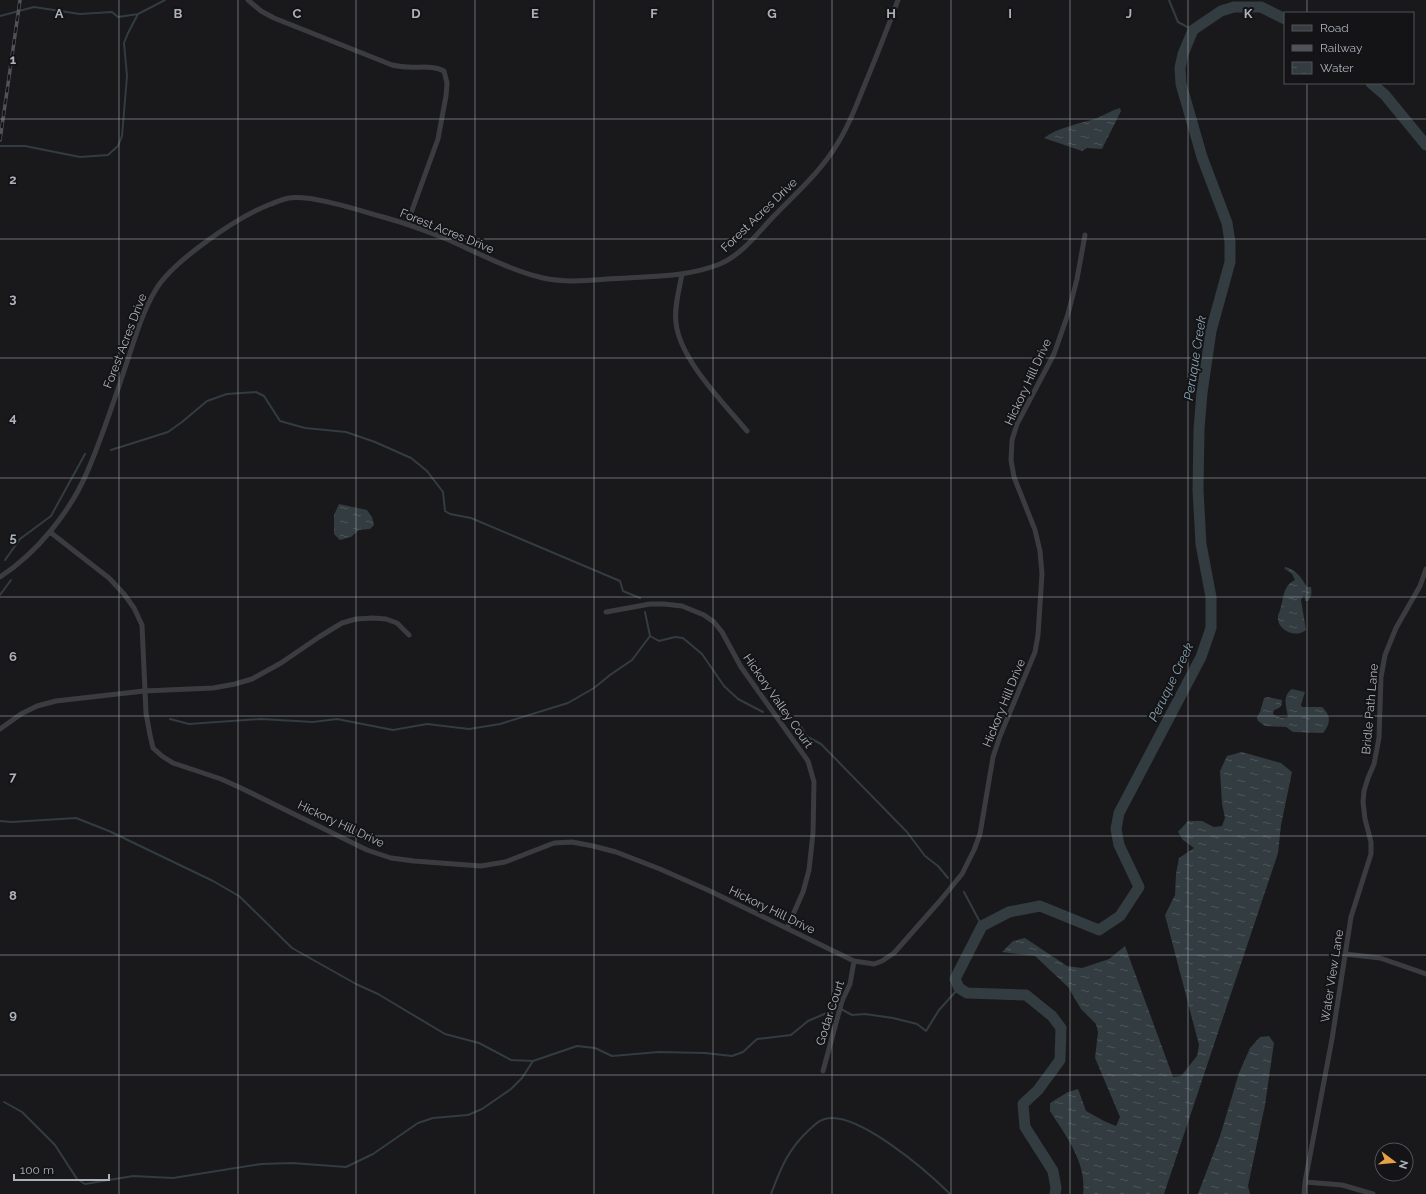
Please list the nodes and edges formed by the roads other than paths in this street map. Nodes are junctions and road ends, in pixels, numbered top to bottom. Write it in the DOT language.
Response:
graph roads {
  1 [pos="248,0"];
  2 [pos="894,0"];
  3 [pos="898,0"];
  4 [pos="407,224"];
  5 [pos="1085,235"];
  6 [pos="682,274"];
  7 [pos="747,431"];
  8 [pos="50,532"];
  9 [pos="1426,569"];
  10 [pos="0,577"];
  11 [pos="606,612"];
  12 [pos="409,635"];
  13 [pos="144,691"];
  14 [pos="0,729"];
  15 [pos="1374,764"];
  16 [pos="787,928"];
  17 [pos="1345,954"];
  18 [pos="854,961"];
  19 [pos="1426,974"];
  20 [pos="823,1071"];
  21 [pos="1305,1182"];
  22 [pos="1304,1194"];
  23 [pos="1373,1194"];
  1 -- 4 [label="street"];
  2 -- 3 [label="street"];
  3 -- 6 [label="street, Forest Acres Drive"];
  4 -- 6 [label="street, Forest Acres Drive"];
  4 -- 8 [label="street, Forest Acres Drive"];
  5 -- 18 [label="street, Hickory Hill Drive"];
  6 -- 7 [label="street"];
  8 -- 10 [label="street, Forest Acres Drive"];
  8 -- 13 [label="street, Hickory Hill Drive"];
  9 -- 15 [label="street, Bridle Path Lane"];
  11 -- 16 [label="street, Hickory Valley Court"];
  12 -- 13 [label="street"];
  13 -- 14 [label="street"];
  13 -- 16 [label="street, Hickory Hill Drive"];
  15 -- 17 [label="street, Water View Lane"];
  16 -- 18 [label="street, Hickory Hill Drive"];
  17 -- 19 [label="street"];
  17 -- 21 [label="street, Water View Lane"];
  18 -- 20 [label="street, Godar Court"];
  21 -- 22 [label="street, Water View Lane"];
  21 -- 23 [label="street"];
}
